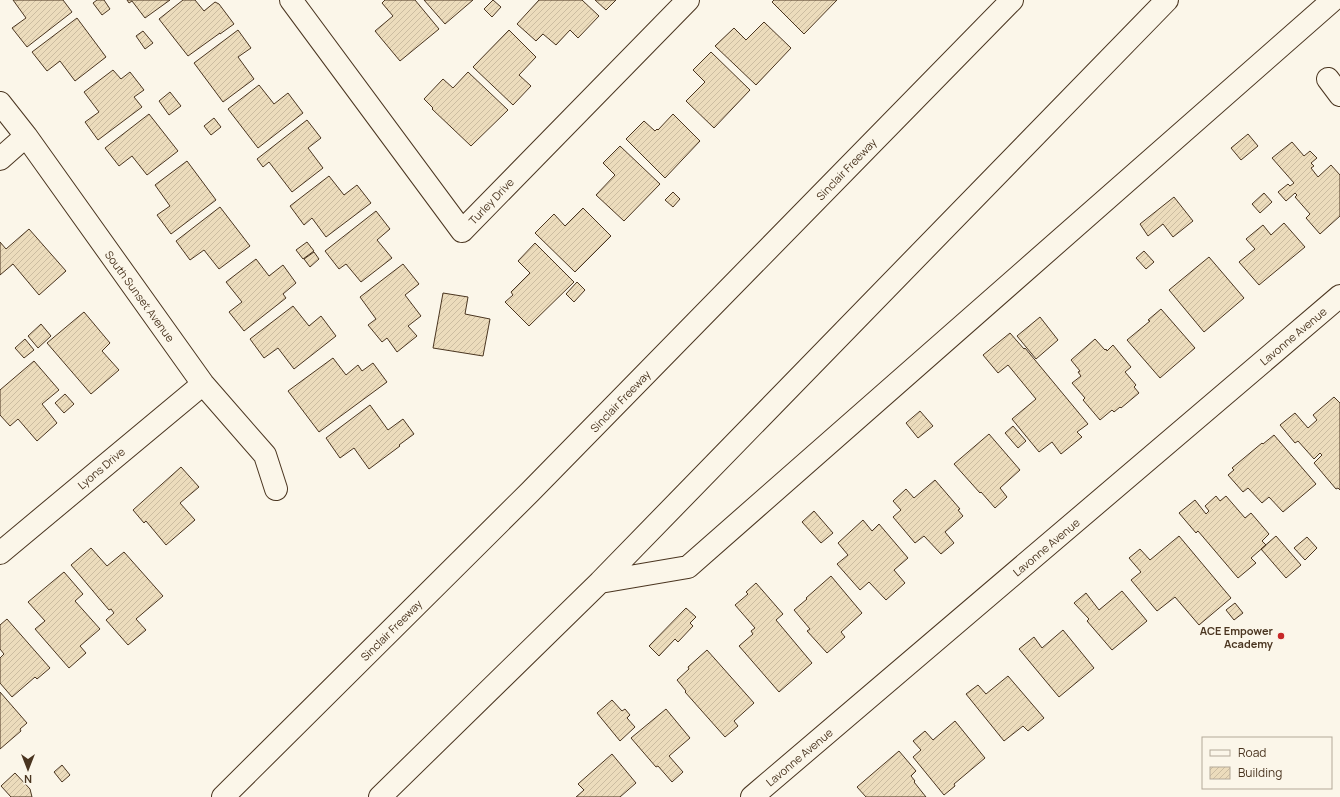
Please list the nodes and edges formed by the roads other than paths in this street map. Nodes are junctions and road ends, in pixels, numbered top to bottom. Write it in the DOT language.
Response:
graph roads {
  1 [pos="291,0"];
  2 [pos="688,0"];
  3 [pos="1012,0"];
  4 [pos="1167,0"];
  5 [pos="1333,0"];
  6 [pos="0,103"];
  7 [pos="26,136"];
  8 [pos="0,159"];
  9 [pos="1340,296"];
  10 [pos="202,384"];
  11 [pos="276,489"];
  12 [pos="0,553"];
  13 [pos="600,582"];
  14 [pos="223,797"];
  15 [pos="380,797"];
  16 [pos="752,797"];
  1 -- 2 [label="main road, Turley Drive"];
  3 -- 14 [label="main road, Sinclair Freeway"];
  4 -- 13 [label="main road"];
  5 -- 13 [label="main road"];
  6 -- 7 [label="main road, South Sunset Avenue"];
  7 -- 8 [label="main road"];
  7 -- 10 [label="main road, South Sunset Avenue"];
  9 -- 16 [label="main road, Lavonne Avenue"];
  10 -- 11 [label="main road, South Sunset Avenue"];
  10 -- 12 [label="main road, Lyons Drive"];
  13 -- 15 [label="main road"];
}
